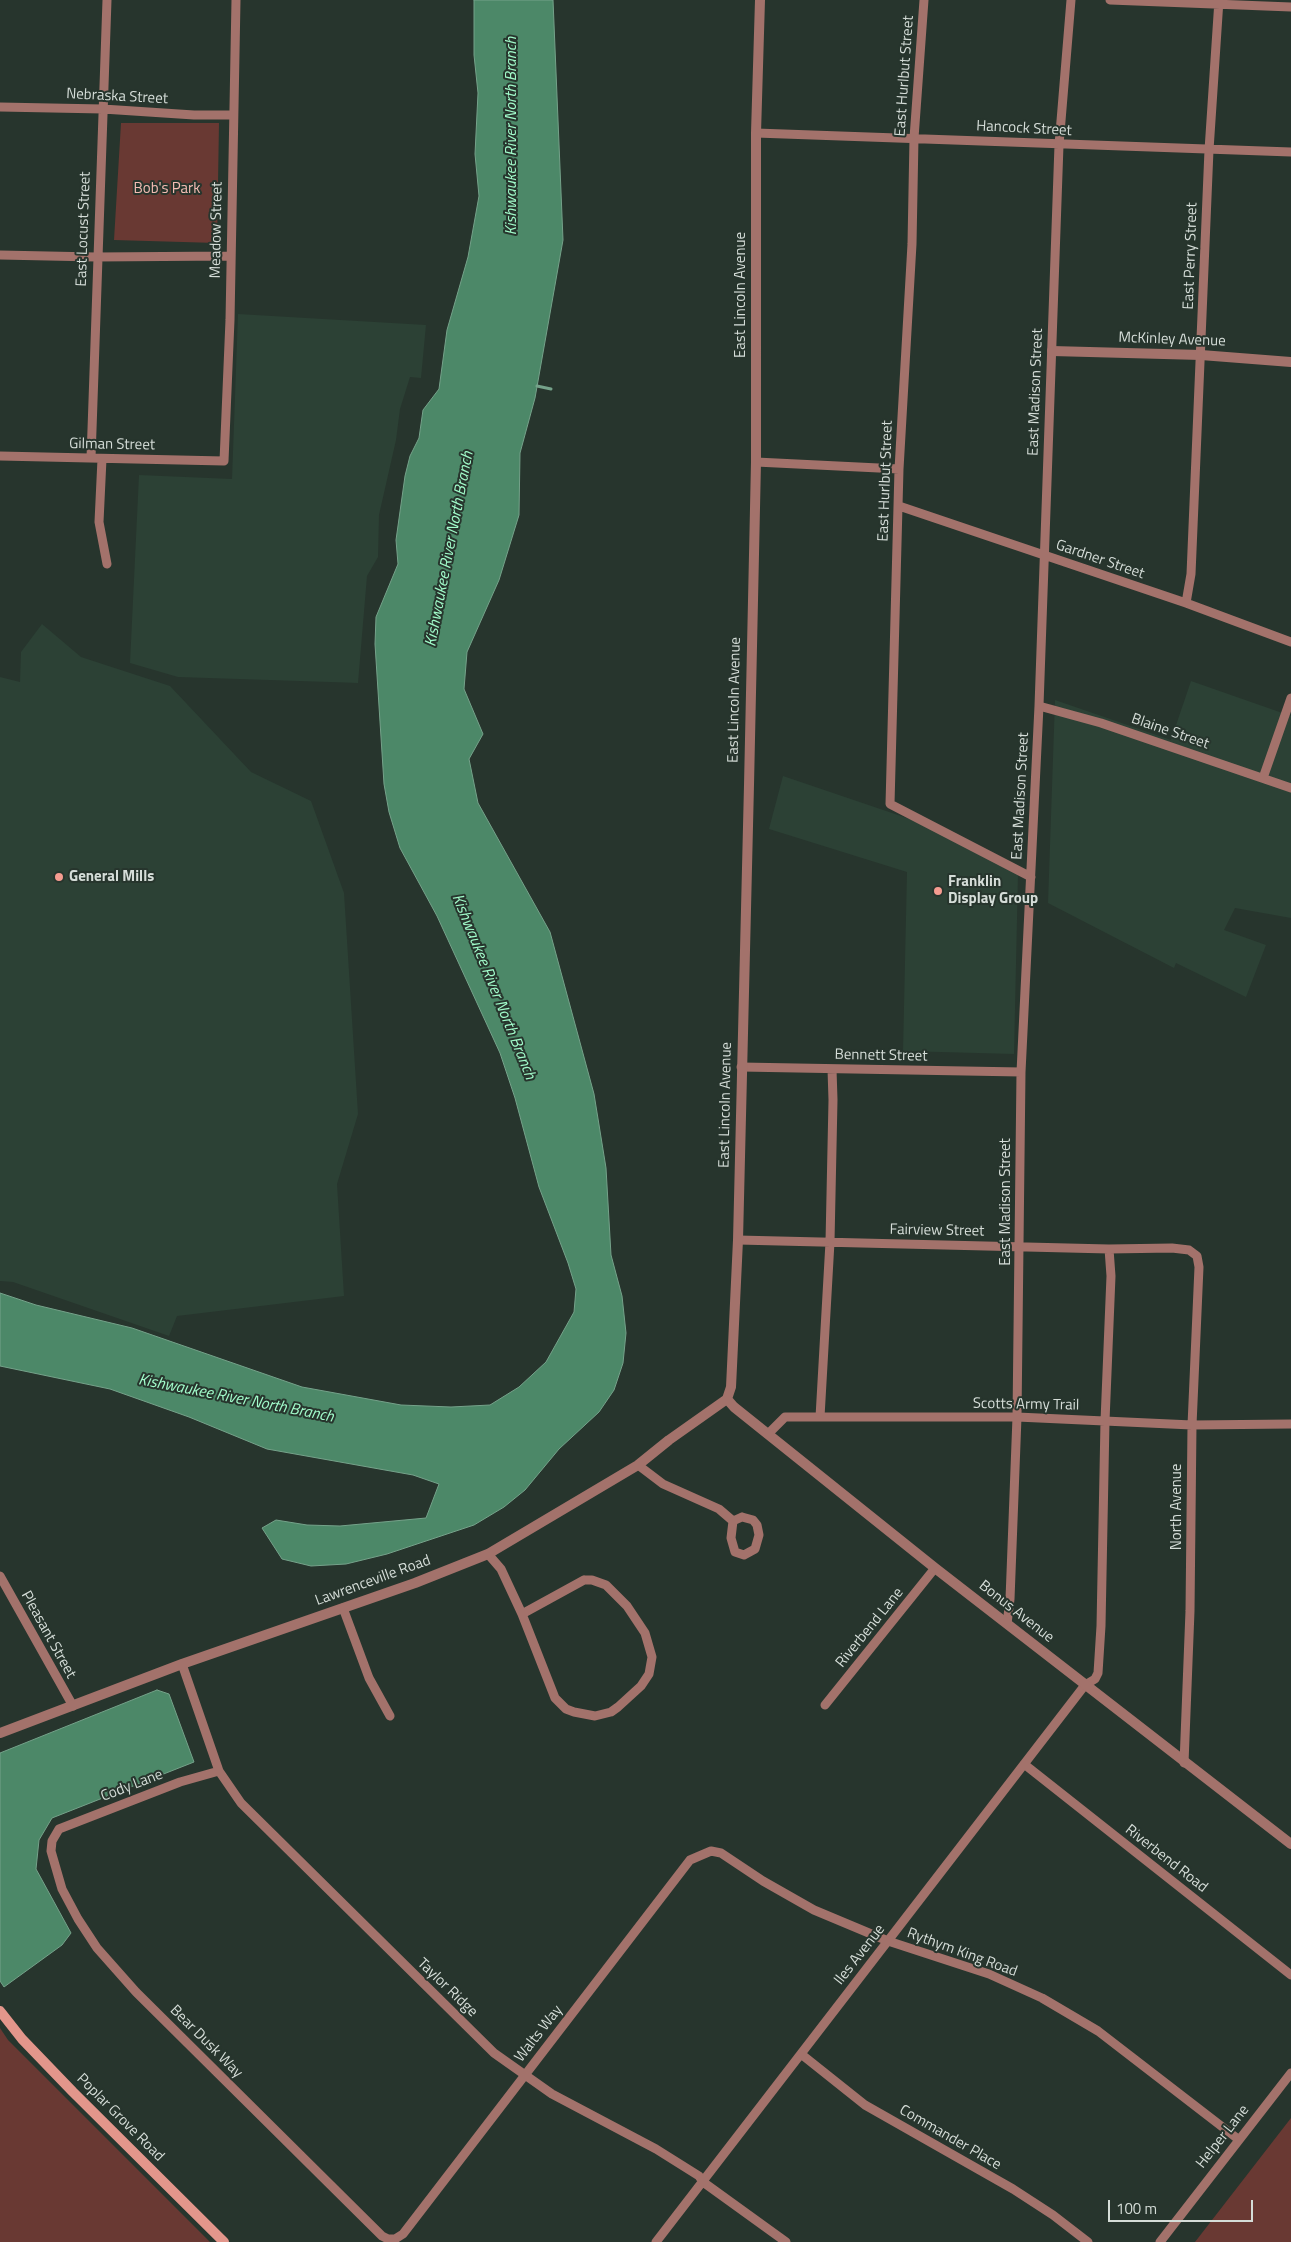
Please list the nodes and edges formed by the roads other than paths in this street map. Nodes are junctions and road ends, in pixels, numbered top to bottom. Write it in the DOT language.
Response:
graph roads {
  1 [pos="107,0"];
  2 [pos="236,0"];
  3 [pos="760,0"];
  4 [pos="924,0"];
  5 [pos="1071,0"];
  6 [pos="1110,0"];
  7 [pos="1219,2"];
  8 [pos="1291,7"];
  9 [pos="0,107"];
  10 [pos="103,109"];
  11 [pos="234,115"];
  12 [pos="756,133"];
  13 [pos="914,138"];
  14 [pos="1059,145"];
  15 [pos="1209,150"];
  16 [pos="1291,152"];
  17 [pos="0,255"];
  18 [pos="230,256"];
  19 [pos="96,257"];
  20 [pos="1052,350"];
  21 [pos="1201,355"];
  22 [pos="1291,362"];
  23 [pos="0,456"];
  24 [pos="91,458"];
  25 [pos="102,459"];
  26 [pos="224,461"];
  27 [pos="756,462"];
  28 [pos="899,469"];
  29 [pos="899,506"];
  30 [pos="1043,555"];
  31 [pos="107,564"];
  32 [pos="1186,604"];
  33 [pos="1291,642"];
  34 [pos="1291,698"];
  35 [pos="1039,706"];
  36 [pos="1263,778"];
  37 [pos="1291,788"];
  38 [pos="1031,877"];
  39 [pos="741,1067"];
  40 [pos="832,1069"];
  41 [pos="1021,1072"];
  42 [pos="738,1240"];
  43 [pos="830,1242"];
  44 [pos="1020,1247"];
  45 [pos="1109,1249"];
  46 [pos="1194,1253"];
  47 [pos="727,1399"];
  48 [pos="820,1417"];
  49 [pos="1017,1417"];
  50 [pos="1105,1420"];
  51 [pos="1291,1424"];
  52 [pos="1192,1425"];
  53 [pos="768,1434"];
  54 [pos="638,1465"];
  55 [pos="733,1520"];
  56 [pos="488,1554"];
  57 [pos="936,1568"];
  58 [pos="0,1576"];
  59 [pos="343,1608"];
  60 [pos="522,1614"];
  61 [pos="1007,1624"];
  62 [pos="182,1664"];
  63 [pos="1085,1685"];
  64 [pos="825,1705"];
  65 [pos="73,1706"];
  66 [pos="390,1716"];
  67 [pos="0,1732"];
  68 [pos="1184,1763"];
  69 [pos="1024,1764"];
  70 [pos="219,1772"];
  71 [pos="57,1832"];
  72 [pos="1291,1844"];
  73 [pos="711,1851"];
  74 [pos="888,1941"];
  75 [pos="1291,1975"];
  76 [pos="0,2011"];
  77 [pos="801,2054"];
  78 [pos="1291,2072"];
  79 [pos="524,2075"];
  80 [pos="1238,2140"];
  81 [pos="703,2182"];
  82 [pos="393,2240"];
  83 [pos="224,2242"];
  84 [pos="656,2242"];
  85 [pos="786,2242"];
  86 [pos="1088,2242"];
  87 [pos="1160,2242"];
  1 -- 10 [label="street, East Locust Street"];
  2 -- 11 [label="street, Meadow Street"];
  3 -- 12 [label="street, East Lincoln Avenue"];
  4 -- 13 [label="street, East Hurlbut Street"];
  5 -- 14 [label="street, East Madison Street"];
  6 -- 7 [label="street"];
  7 -- 8 [label="street"];
  7 -- 15 [label="street, East Perry Street"];
  9 -- 10 [label="street, Nebraska Street"];
  10 -- 11 [label="street, Nebraska Street"];
  10 -- 19 [label="street, East Locust Street"];
  11 -- 18 [label="street, Meadow Street"];
  12 -- 13 [label="street, Hancock Street"];
  12 -- 27 [label="street, East Lincoln Avenue"];
  13 -- 14 [label="street, Hancock Street"];
  13 -- 28 [label="street, East Hurlbut Street"];
  14 -- 15 [label="street, Hancock Street"];
  14 -- 20 [label="street, East Madison Street"];
  15 -- 16 [label="street, Hancock Street"];
  15 -- 21 [label="street, East Perry Street"];
  17 -- 19 [label="street"];
  18 -- 19 [label="street"];
  18 -- 26 [label="street, Meadow Street"];
  19 -- 24 [label="street, East Locust Street"];
  20 -- 21 [label="street, McKinley Avenue"];
  20 -- 30 [label="street, East Madison Street"];
  21 -- 22 [label="street, McKinley Avenue"];
  21 -- 32 [label="street, East Perry Street"];
  23 -- 24 [label="street, Gilman Street"];
  24 -- 25 [label="street, Gilman Street"];
  25 -- 26 [label="street, Gilman Street"];
  25 -- 31 [label="street"];
  27 -- 28 [label="street"];
  27 -- 39 [label="street, East Lincoln Avenue"];
  28 -- 29 [label="street, East Hurlbut Street"];
  29 -- 30 [label="street, Gardner Street"];
  29 -- 38 [label="street, East Hurlbut Street"];
  30 -- 32 [label="street, Gardner Street"];
  30 -- 35 [label="street, East Madison Street"];
  32 -- 33 [label="street, Gardner Street"];
  34 -- 36 [label="street"];
  35 -- 36 [label="street, Blaine Street"];
  35 -- 38 [label="street, East Madison Street"];
  36 -- 37 [label="street, Blaine Street"];
  38 -- 41 [label="street, East Madison Street"];
  39 -- 40 [label="street, Bennett Street"];
  39 -- 42 [label="street, East Lincoln Avenue"];
  40 -- 41 [label="street, Bennett Street"];
  40 -- 43 [label="street"];
  41 -- 44 [label="street, East Madison Street"];
  42 -- 43 [label="street, Fairview Street"];
  42 -- 47 [label="street, East Lincoln Avenue"];
  43 -- 44 [label="street, Fairview Street"];
  43 -- 48 [label="street"];
  44 -- 45 [label="street, Fairview Street"];
  44 -- 49 [label="street, East Madison Street"];
  45 -- 46 [label="street, Fairview Street"];
  45 -- 50 [label="street, Iles Avenue"];
  46 -- 52 [label="street, North Avenue"];
  47 -- 53 [label="street, Bonus Avenue"];
  47 -- 54 [label="street, Lawrenceville Road"];
  48 -- 49 [label="street, Scotts Army Trail"];
  48 -- 53 [label="street, Scotts Army Trail"];
  49 -- 50 [label="street, Scotts Army Trail"];
  49 -- 61 [label="street, East Madison Street"];
  50 -- 52 [label="street, Scotts Army Trail"];
  50 -- 63 [label="street, Iles Avenue"];
  51 -- 52 [label="street, Scotts Army Trail"];
  52 -- 68 [label="street, North Avenue"];
  53 -- 57 [label="street, Bonus Avenue"];
  54 -- 55 [label="street"];
  54 -- 56 [label="street, Lawrenceville Road"];
  56 -- 59 [label="street, Lawrenceville Road"];
  56 -- 60 [label="street"];
  57 -- 61 [label="street, Bonus Avenue"];
  57 -- 64 [label="street, Riverbend Lane"];
  58 -- 65 [label="street, Pleasant Street"];
  59 -- 62 [label="street, Lawrenceville Road"];
  59 -- 66 [label="street"];
  60 -- 60 [label="street"];
  61 -- 63 [label="street, Bonus Avenue"];
  62 -- 65 [label="street, Lawrenceville Road"];
  62 -- 70 [label="street, Taylor Ridge"];
  63 -- 68 [label="street, Bonus Avenue"];
  63 -- 69 [label="street, Iles Avenue"];
  65 -- 67 [label="street, Lawrenceville Road"];
  68 -- 72 [label="street, Bonus Avenue"];
  69 -- 74 [label="street, Iles Avenue"];
  69 -- 75 [label="street, Riverbend Road"];
  70 -- 71 [label="street, Cody Lane"];
  70 -- 79 [label="street, Taylor Ridge"];
  71 -- 82 [label="street, Bear Dusk Way"];
  73 -- 74 [label="street, Rythym King Road"];
  73 -- 79 [label="street, Walts Way"];
  74 -- 77 [label="street, Iles Avenue"];
  74 -- 80 [label="street, Rythym King Road"];
  76 -- 83 [label="main road, Poplar Grove Road"];
  77 -- 81 [label="street, Iles Avenue"];
  77 -- 86 [label="street, Commander Place"];
  78 -- 80 [label="street, Helper Lane"];
  79 -- 81 [label="street, Taylor Ridge"];
  79 -- 82 [label="street, Walts Way"];
  80 -- 87 [label="street, Helper Lane"];
  81 -- 84 [label="street, Iles Avenue"];
  81 -- 85 [label="street, Taylor Ridge"];
}
